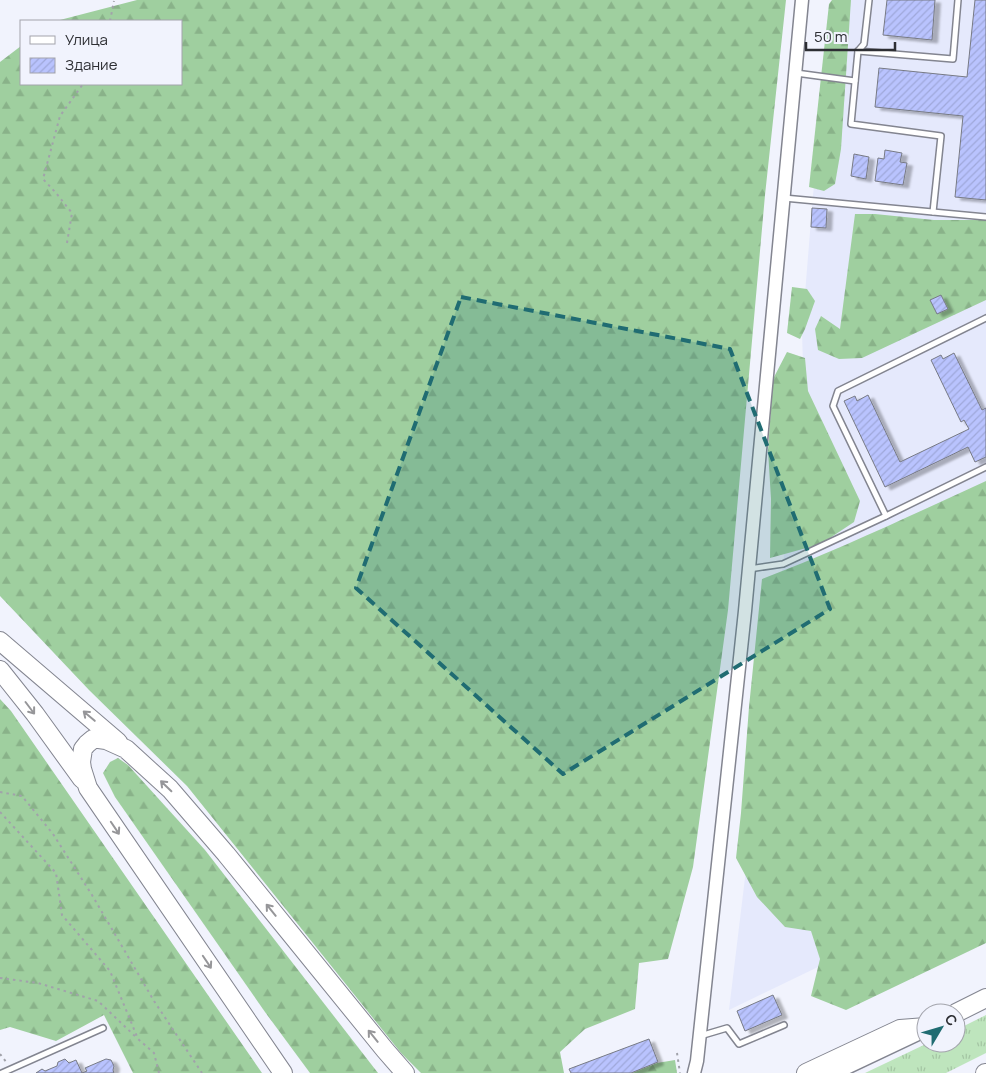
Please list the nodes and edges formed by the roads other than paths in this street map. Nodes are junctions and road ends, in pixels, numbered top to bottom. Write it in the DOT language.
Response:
graph roads {
  1 [pos="802,0"];
  2 [pos="869,0"];
  3 [pos="958,0"];
  4 [pos="858,51"];
  5 [pos="795,73"];
  6 [pos="855,81"];
  7 [pos="783,198"];
  8 [pos="933,212"];
  9 [pos="986,217"];
  10 [pos="986,318"];
  11 [pos="986,467"];
  12 [pos="886,516"];
  13 [pos="749,569"];
  14 [pos="0,641"];
  15 [pos="0,670"];
  16 [pos="126,749"];
  17 [pos="88,788"];
  18 [pos="986,998"];
  19 [pos="966,1008"];
  20 [pos="784,1025"];
  21 [pos="103,1028"];
  22 [pos="916,1028"];
  23 [pos="916,1032"];
  24 [pos="700,1036"];
  25 [pos="698,1069"];
  26 [pos="13,1071"];
  27 [pos="2,1073"];
  28 [pos="283,1073"];
  29 [pos="405,1073"];
  30 [pos="806,1073"];
  31 [pos="831,1073"];
  1 -- 5 [label="street"];
  2 -- 4 [label="lane"];
  3 -- 4 [label="lane"];
  4 -- 6 [label="lane"];
  5 -- 6 [label="lane"];
  5 -- 7 [label="street"];
  6 -- 8 [label="lane"];
  7 -- 8 [label="lane"];
  7 -- 13 [label="street"];
  8 -- 9 [label="lane"];
  10 -- 12 [label="lane"];
  11 -- 12 [label="lane"];
  12 -- 13 [label="lane"];
  13 -- 24 [label="street"];
  16 -- 14 [label="highway, one-way"];
  15 -- 17 [label="highway, one-way"];
  16 -- 17 [label="highway"];
  29 -- 16 [label="highway, one-way"];
  17 -- 28 [label="highway, one-way"];
  18 -- 19 [label="highway"];
  20 -- 24 [label="lane"];
  21 -- 26 [label="lane"];
  22 -- 30 [label="highway"];
  23 -- 31 [label="main road"];
  24 -- 25 [label="street"];
  26 -- 27 [label="lane"];
}
